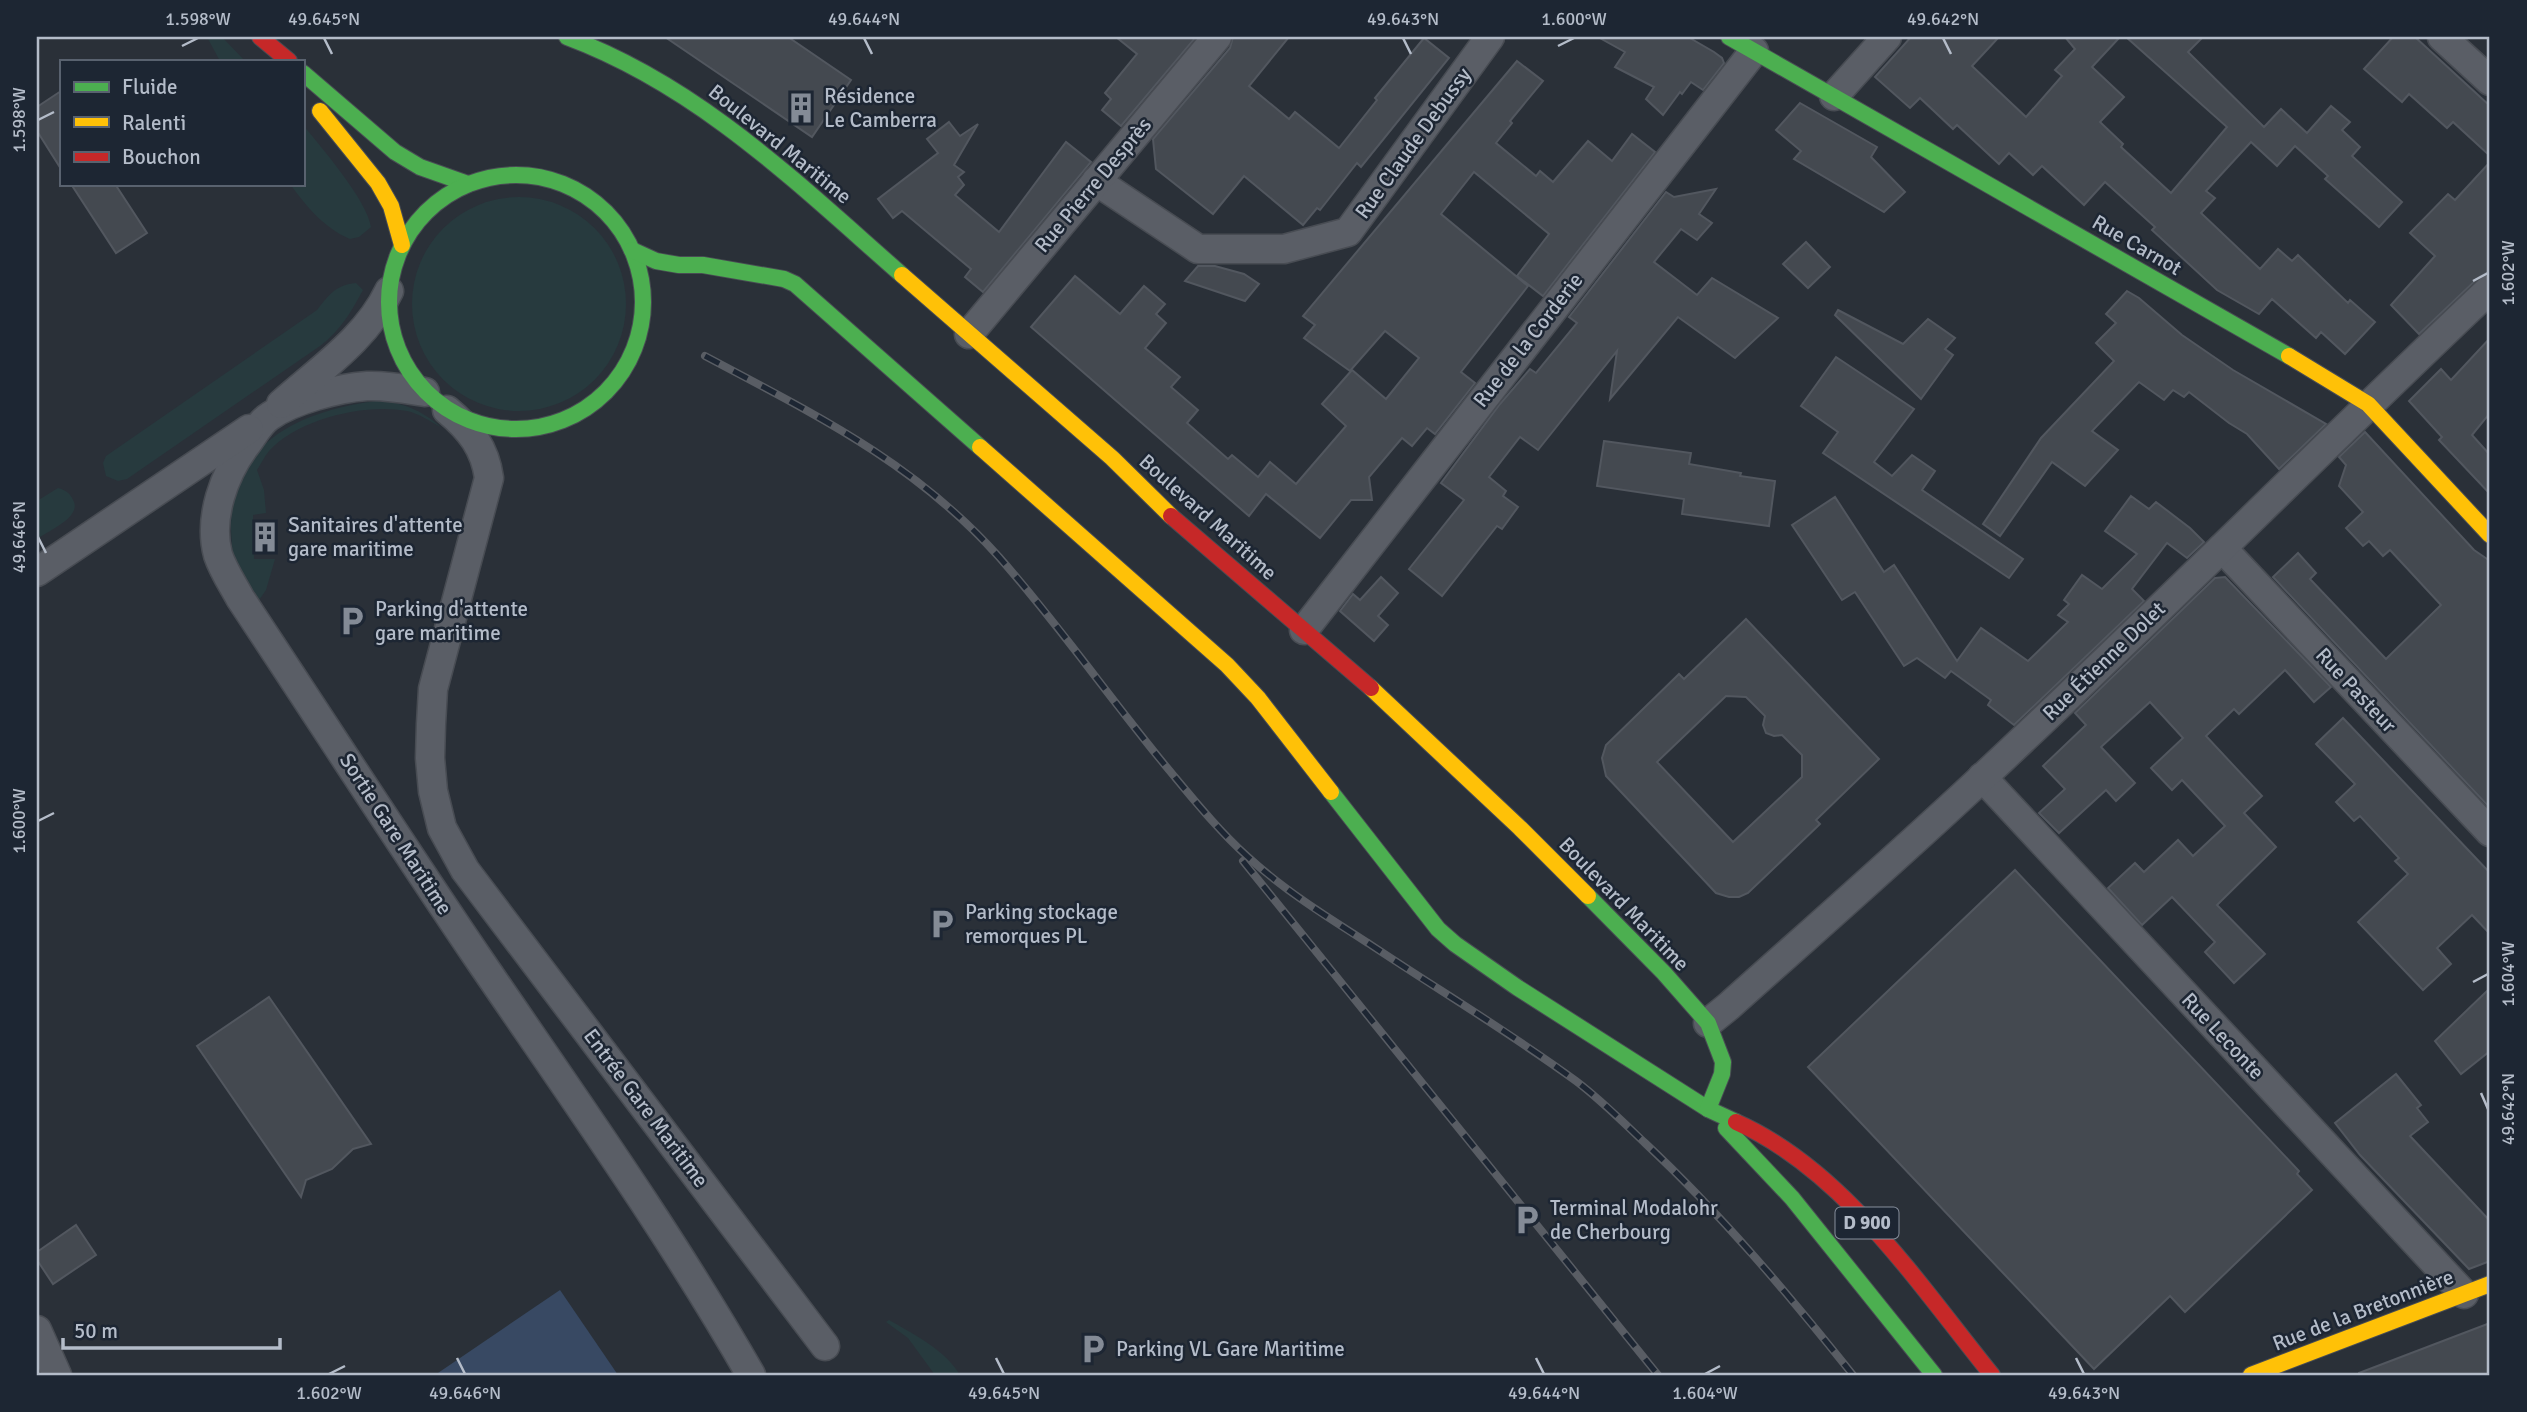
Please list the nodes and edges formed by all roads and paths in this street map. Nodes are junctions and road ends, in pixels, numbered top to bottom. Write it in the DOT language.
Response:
graph roads {
  1 [pos="260,37"];
  2 [pos="567,37"];
  3 [pos="1216,37"];
  4 [pos="1490,37"];
  5 [pos="1729,37"];
  6 [pos="1887,37"];
  7 [pos="2442,37"];
  8 [pos="1754,51"];
  9 [pos="278,60"];
  10 [pos="288,60"];
  11 [pos="304,74"];
  12 [pos="2490,81"];
  13 [pos="304,91"];
  14 [pos="1834,96"];
  15 [pos="1096,181"];
  16 [pos="468,184"];
  17 [pos="402,245"];
  18 [pos="632,250"];
  19 [pos="754,275"];
  20 [pos="698,280"];
  21 [pos="2490,289"];
  22 [pos="389,291"];
  23 [pos="662,297"];
  24 [pos="642,314"];
  25 [pos="969,334"];
  26 [pos="425,392"];
  27 [pos="2368,404"];
  28 [pos="447,410"];
  29 [pos="268,416"];
  30 [pos="2490,535"];
  31 [pos="2222,548"];
  32 [pos="37,572"];
  33 [pos="1304,630"];
  34 [pos="1982,778"];
  35 [pos="2490,832"];
  36 [pos="1708,1023"];
  37 [pos="1708,1109"];
  38 [pos="2490,1284"];
  39 [pos="2464,1294"];
  40 [pos="37,1330"];
  41 [pos="825,1346"];
  42 [pos="57,1375"];
  43 [pos="751,1375"];
  44 [pos="1934,1375"];
  45 [pos="1992,1375"];
  46 [pos="2251,1375"];
  1 -- 9 [label="main road"];
  1 -- 10 [label="main road"];
  2 -- 25 [label="main road, Boulevard Maritime"];
  3 -- 15 [label="street, Rue Pierre Desprès"];
  4 -- 15 [label="street, Rue Claude Debussy"];
  5 -- 8 [label="main road, Rue Carnot"];
  6 -- 14 [label="street"];
  7 -- 12 [label="street"];
  8 -- 14 [label="main road, Rue Carnot"];
  8 -- 33 [label="street, Rue de la Corderie"];
  11 -- 16 [label="main road"];
  13 -- 17 [label="main road"];
  14 -- 27 [label="main road, Rue Carnot"];
  15 -- 25 [label="street, Rue Pierre Desprès"];
  16 -- 17 [label="main road"];
  16 -- 18 [label="main road"];
  17 -- 22 [label="main road"];
  18 -- 19 [label="main road"];
  18 -- 24 [label="main road"];
  19 -- 20 [label="main road"];
  19 -- 37 [label="main road"];
  21 -- 27 [label="street, Rue Étienne Dolet"];
  22 -- 26 [label="main road"];
  22 -- 29 [label="street"];
  23 -- 24 [label="main road"];
  24 -- 28 [label="main road"];
  25 -- 33 [label="main road, Boulevard Maritime"];
  26 -- 28 [label="main road"];
  26 -- 29 [label="street, Sortie Gare Maritime"];
  27 -- 30 [label="main road, Rue Carnot"];
  27 -- 31 [label="street, Rue Étienne Dolet"];
  28 -- 41 [label="street, Entrée Gare Maritime"];
  29 -- 32 [label="street"];
  29 -- 43 [label="street, Sortie Gare Maritime"];
  31 -- 34 [label="street, Rue Étienne Dolet"];
  31 -- 35 [label="street, Rue Pasteur"];
  33 -- 36 [label="main road, Boulevard Maritime"];
  34 -- 36 [label="street, Rue Étienne Dolet"];
  34 -- 39 [label="street, Rue Leconte"];
  36 -- 37 [label="main road, Boulevard Maritime"];
  37 -- 44 [label="main road, D 900"];
  37 -- 45 [label="main road, D 900"];
  38 -- 39 [label="main road, Rue de la Bretonnière"];
  39 -- 46 [label="main road, Rue de la Bretonnière"];
  40 -- 42 [label="street"];
}
